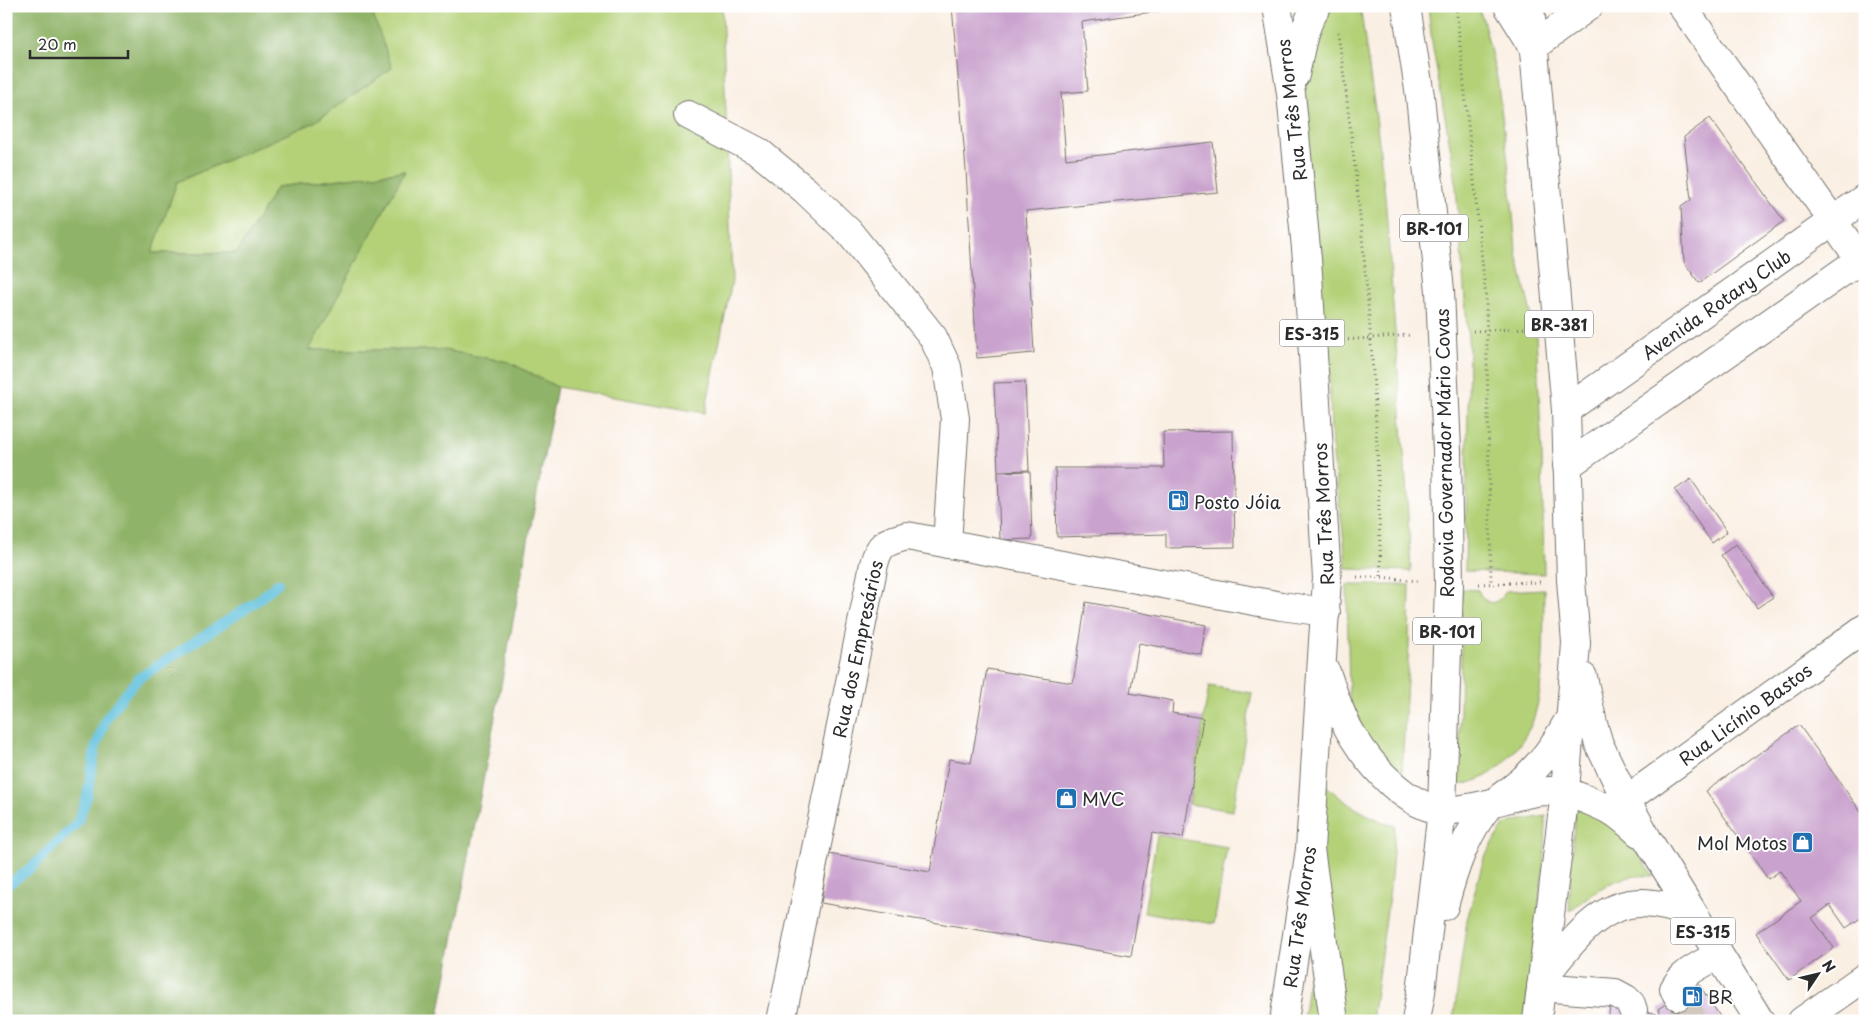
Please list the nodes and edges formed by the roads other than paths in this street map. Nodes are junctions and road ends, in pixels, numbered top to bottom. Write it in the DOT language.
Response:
graph roads {
  1 [pos="1277,6"];
  2 [pos="1317,6"];
  3 [pos="1406,6"];
  4 [pos="1508,6"];
  5 [pos="1530,6"];
  6 [pos="1589,6"];
  7 [pos="1682,6"];
  8 [pos="1533,47"];
  9 [pos="1291,93"];
  10 [pos="688,115"];
  11 [pos="1865,198"];
  12 [pos="1833,222"];
  13 [pos="1863,261"];
  14 [pos="1566,410"];
  15 [pos="1567,466"];
  16 [pos="948,544"];
  17 [pos="1326,612"];
  18 [pos="1865,628"];
  19 [pos="1576,643"];
  20 [pos="1322,661"];
  21 [pos="1571,716"];
  22 [pos="1565,792"];
  23 [pos="1490,804"];
  24 [pos="1620,806"];
  25 [pos="1442,810"];
  26 [pos="1310,849"];
  27 [pos="1694,915"];
  28 [pos="1718,955"];
  29 [pos="1865,977"];
  30 [pos="1542,982"];
  31 [pos="1421,992"];
  32 [pos="1678,996"];
  33 [pos="1633,1010"];
  34 [pos="781,1021"];
  35 [pos="1284,1021"];
  36 [pos="1334,1021"];
  37 [pos="1416,1021"];
  38 [pos="1537,1021"];
  39 [pos="1760,1021"];
  40 [pos="1802,1021"];
  1 -- 9 [label="main road, Rua Três Morros / ES-315"];
  2 -- 9 [label="main road"];
  3 -- 25 [label="main road, Rodovia Governador Mário Covas / BR-101"];
  4 -- 8 [label="main road"];
  5 -- 8 [label="main road, BR-381"];
  6 -- 8 [label="main road"];
  7 -- 12 [label="main road"];
  8 -- 14 [label="main road, BR-381"];
  9 -- 17 [label="main road, Rua Três Morros / ES-315"];
  10 -- 16 [label="main road"];
  11 -- 12 [label="main road, Avenida Rotary Club"];
  12 -- 13 [label="main road"];
  12 -- 14 [label="main road, Avenida Rotary Club"];
  13 -- 15 [label="main road"];
  14 -- 15 [label="main road, BR-381"];
  15 -- 19 [label="main road, BR-381"];
  16 -- 17 [label="main road, Rua dos Empresários"];
  16 -- 34 [label="main road, Rua dos Empresários"];
  17 -- 20 [label="main road, Rua Três Morros / ES-315"];
  18 -- 24 [label="main road, Rua Licínio Bastos"];
  19 -- 21 [label="main road"];
  19 -- 24 [label="main road, ES-315"];
  20 -- 25 [label="main road"];
  20 -- 26 [label="main road, Rua Três Morros"];
  21 -- 22 [label="main road"];
  21 -- 23 [label="main road"];
  22 -- 23 [label="main road"];
  22 -- 24 [label="main road, ES-315"];
  22 -- 30 [label="main road"];
  23 -- 25 [label="main road"];
  23 -- 31 [label="main road"];
  24 -- 27 [label="main road, ES-315"];
  25 -- 31 [label="main road, Rodovia Governador Mário Covas / BR-101"];
  26 -- 35 [label="main road, Rua Três Morros"];
  26 -- 36 [label="main road"];
  27 -- 28 [label="main road, ES-315"];
  27 -- 30 [label="main road"];
  28 -- 32 [label="main road"];
  28 -- 39 [label="main road, ES-315"];
  29 -- 40 [label="main road"];
  30 -- 33 [label="main road"];
  30 -- 38 [label="main road"];
  31 -- 37 [label="main road, Rodovia Governador Mário Covas / BR-101"];
}
